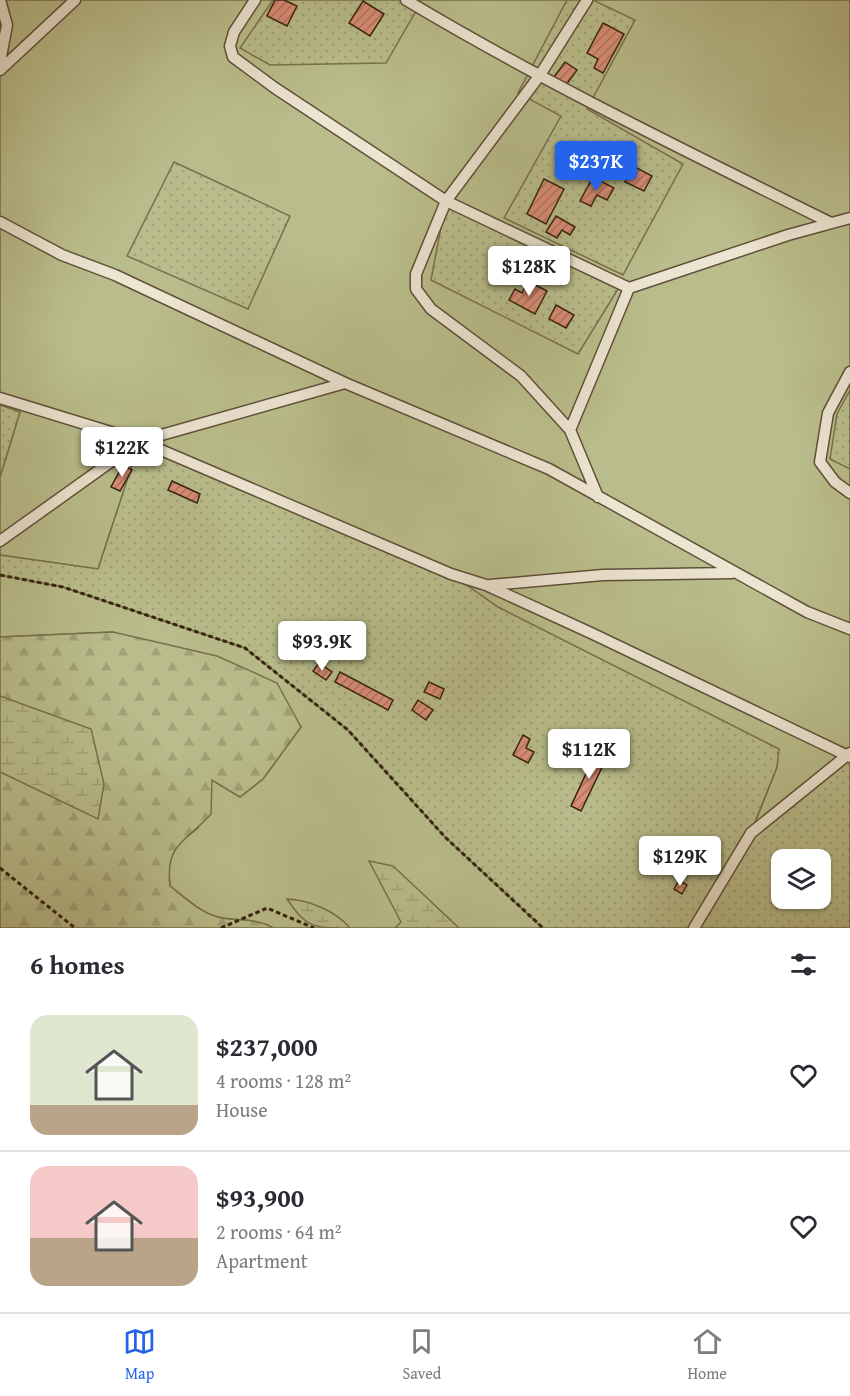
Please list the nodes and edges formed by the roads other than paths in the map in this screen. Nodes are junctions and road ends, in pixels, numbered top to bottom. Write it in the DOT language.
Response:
graph roads {
  1 [pos="0,0"];
  2 [pos="75,0"];
  3 [pos="255,0"];
  4 [pos="406,0"];
  5 [pos="586,0"];
  6 [pos="0,62"];
  7 [pos="0,70"];
  8 [pos="540,75"];
  9 [pos="446,201"];
  10 [pos="850,218"];
  11 [pos="0,222"];
  12 [pos="831,223"];
  13 [pos="629,288"];
  14 [pos="850,372"];
  15 [pos="345,383"];
  16 [pos="0,398"];
  17 [pos="570,430"];
  18 [pos="140,441"];
  19 [pos="850,493"];
  20 [pos="598,497"];
  21 [pos="0,541"];
  22 [pos="734,573"];
  23 [pos="486,585"];
  24 [pos="850,629"];
  25 [pos="849,755"];
  26 [pos="694,928"];
  1 -- 6 [label="lane"];
  2 -- 7 [label="lane"];
  3 -- 9 [label="lane"];
  4 -- 8 [label="lane"];
  5 -- 8 [label="lane"];
  8 -- 9 [label="lane"];
  8 -- 12 [label="lane"];
  9 -- 13 [label="lane"];
  9 -- 17 [label="lane"];
  10 -- 12 [label="lane"];
  11 -- 15 [label="lane"];
  12 -- 13 [label="lane"];
  13 -- 17 [label="lane"];
  14 -- 19 [label="lane"];
  15 -- 18 [label="lane"];
  15 -- 20 [label="lane"];
  16 -- 18 [label="lane"];
  17 -- 20 [label="lane"];
  18 -- 21 [label="lane"];
  18 -- 23 [label="lane"];
  20 -- 22 [label="lane"];
  22 -- 23 [label="lane"];
  22 -- 24 [label="lane"];
  23 -- 25 [label="lane"];
  25 -- 26 [label="lane"];
}
